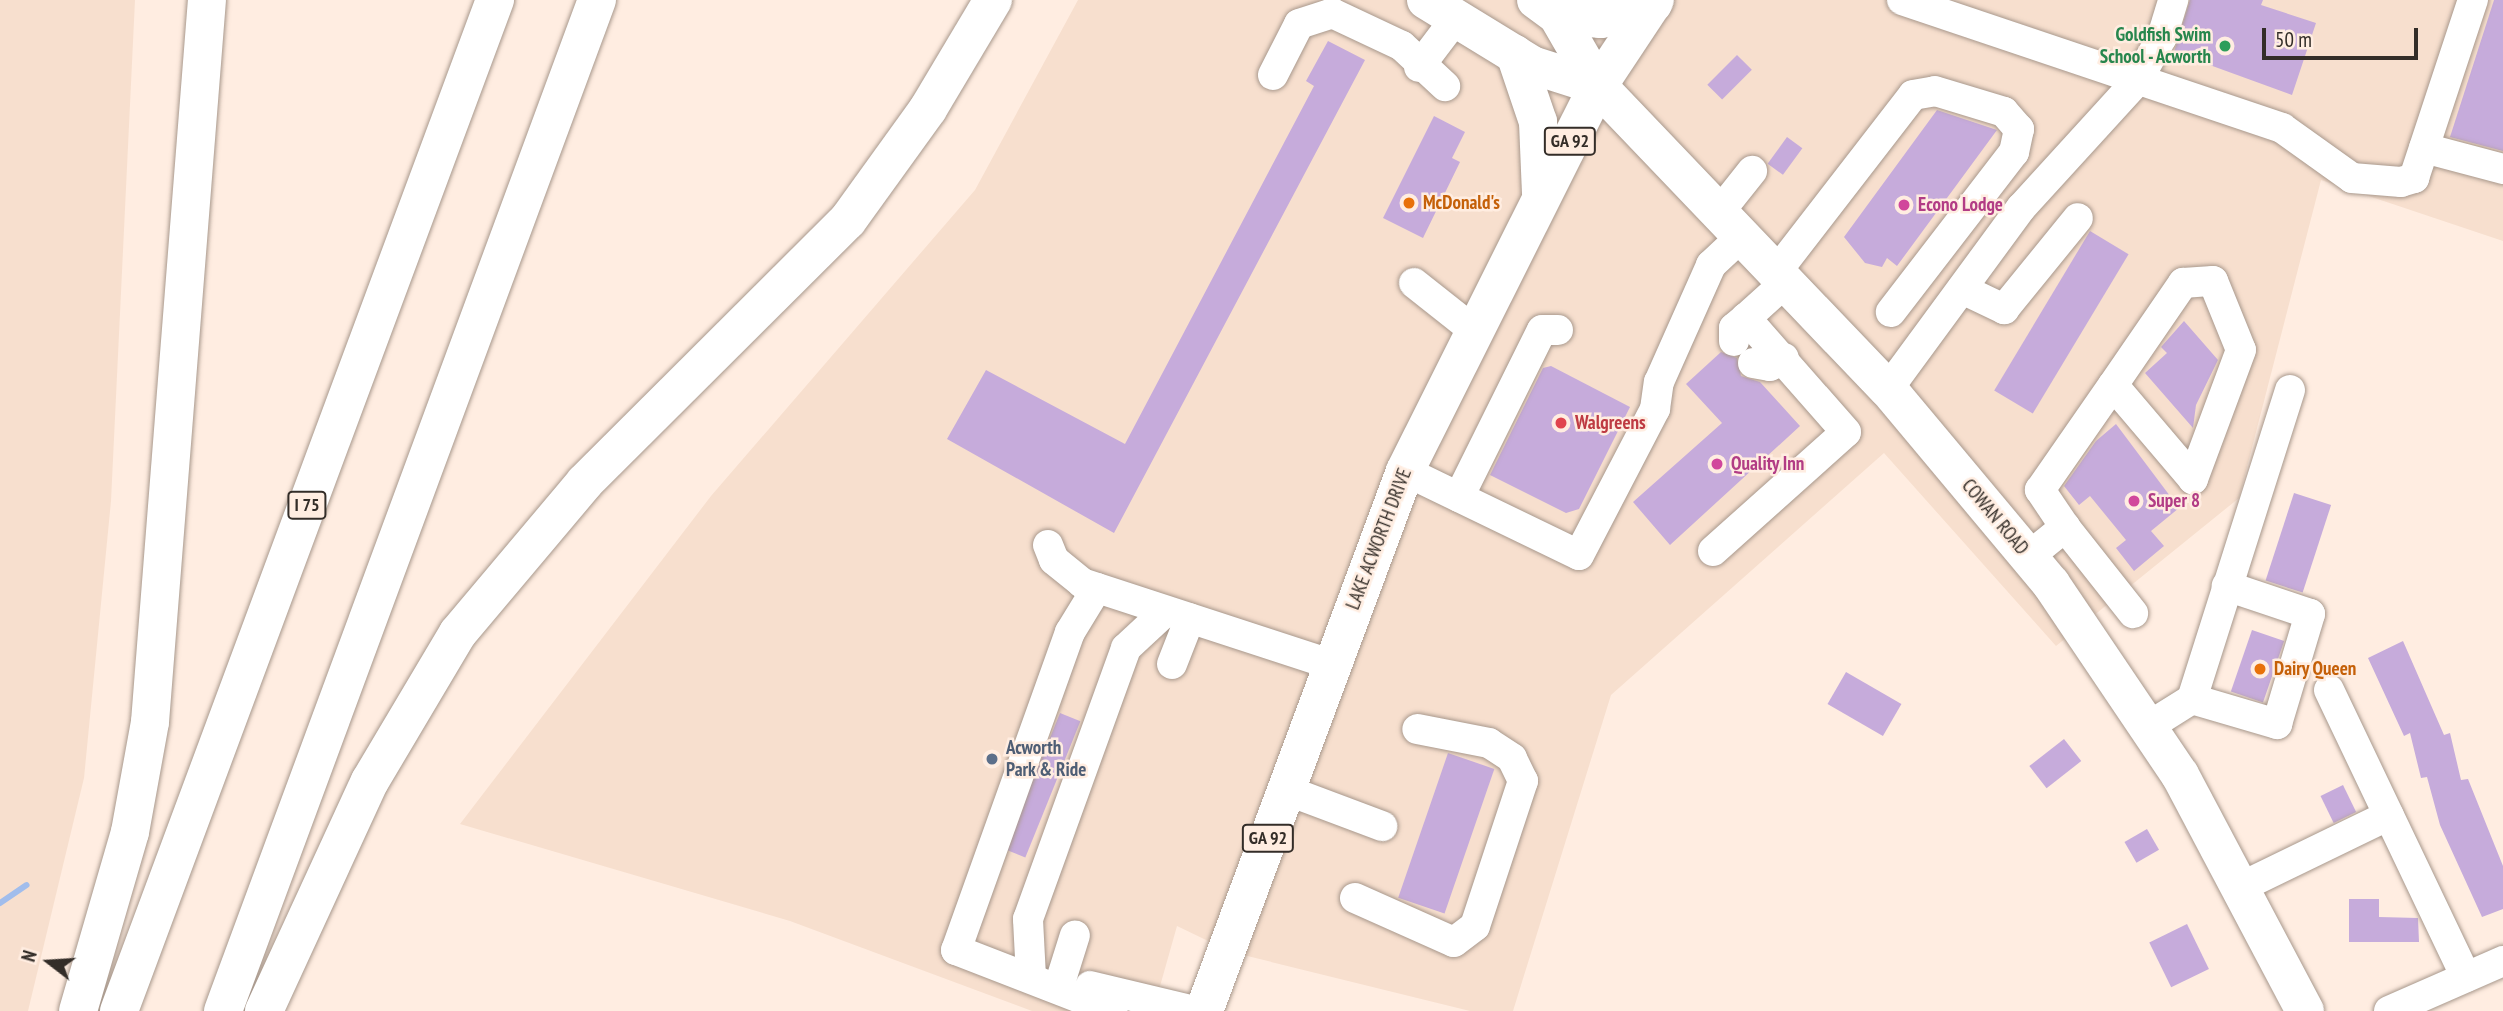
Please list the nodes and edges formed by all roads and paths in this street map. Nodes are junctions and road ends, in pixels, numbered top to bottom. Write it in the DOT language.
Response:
graph roads {
  1 [pos="207,0"];
  2 [pos="495,0"];
  3 [pos="597,0"];
  4 [pos="993,0"];
  5 [pos="1902,0"];
  6 [pos="2173,0"];
  7 [pos="2473,0"];
  8 [pos="1654,2"];
  9 [pos="1336,6"];
  10 [pos="1546,8"];
  11 [pos="1441,9"];
  12 [pos="1516,54"];
  13 [pos="1419,66"];
  14 [pos="1273,75"];
  15 [pos="2137,81"];
  16 [pos="1445,86"];
  17 [pos="1598,86"];
  18 [pos="2424,148"];
  19 [pos="2503,169"];
  20 [pos="1752,171"];
  21 [pos="1541,196"];
  22 [pos="2078,218"];
  23 [pos="1732,222"];
  24 [pos="1782,276"];
  25 [pos="1919,276"];
  26 [pos="1415,283"];
  27 [pos="1956,296"];
  28 [pos="1891,312"];
  29 [pos="1472,329"];
  30 [pos="1558,330"];
  31 [pos="1784,358"];
  32 [pos="1754,363"];
  33 [pos="2113,385"];
  34 [pos="1888,389"];
  35 [pos="2290,390"];
  36 [pos="1405,471"];
  37 [pos="1460,497"];
  38 [pos="2065,527"];
  39 [pos="1048,545"];
  40 [pos="1713,551"];
  41 [pos="2028,557"];
  42 [pos="2227,586"];
  43 [pos="1097,588"];
  44 [pos="2133,613"];
  45 [pos="1178,615"];
  46 [pos="1172,664"];
  47 [pos="1330,664"];
  48 [pos="2329,690"];
  49 [pos="2192,699"];
  50 [pos="2149,726"];
  51 [pos="1421,729"];
  52 [pos="1286,790"];
  53 [pos="2389,815"];
  54 [pos="1382,826"];
  55 [pos="2243,886"];
  56 [pos="1355,898"];
  57 [pos="1075,935"];
  58 [pos="2503,961"];
  59 [pos="2466,977"];
  60 [pos="1045,981"];
  61 [pos="78,1011"];
  62 [pos="119,1011"];
  63 [pos="223,1011"];
  64 [pos="264,1011"];
  65 [pos="1113,1011"];
  66 [pos="1195,1011"];
  67 [pos="1204,1011"];
  68 [pos="2305,1011"];
  69 [pos="2389,1011"];
  1 -- 61 [label="main road"];
  2 -- 62 [label="main road, I 75"];
  3 -- 63 [label="main road"];
  4 -- 64 [label="main road"];
  5 -- 15 [label="street"];
  6 -- 15 [label="street"];
  7 -- 18 [label="street"];
  8 -- 10 [label="main road"];
  8 -- 17 [label="main road, LAKE ACWORTH DRIVE"];
  9 -- 13 [label="street"];
  9 -- 14 [label="street"];
  10 -- 17 [label="main road"];
  11 -- 12 [label="main road"];
  11 -- 13 [label="street"];
  12 -- 17 [label="main road"];
  12 -- 21 [label="main road"];
  13 -- 16 [label="street"];
  15 -- 18 [label="street"];
  15 -- 27 [label="street"];
  17 -- 21 [label="main road, LAKE ACWORTH DRIVE / GA 92"];
  17 -- 23 [label="main road, COWAN ROAD"];
  18 -- 19 [label="street"];
  20 -- 23 [label="street"];
  21 -- 29 [label="main road, LAKE ACWORTH DRIVE / GA 92"];
  22 -- 27 [label="street"];
  23 -- 24 [label="main road, COWAN ROAD"];
  23 -- 37 [label="street"];
  24 -- 25 [label="street"];
  24 -- 31 [label="street"];
  24 -- 34 [label="main road, COWAN ROAD"];
  25 -- 27 [label="street"];
  25 -- 28 [label="street"];
  26 -- 29 [label="street"];
  27 -- 34 [label="street"];
  29 -- 36 [label="main road, LAKE ACWORTH DRIVE / GA 92"];
  30 -- 37 [label="street"];
  31 -- 32 [label="street"];
  31 -- 40 [label="street"];
  33 -- 33 [label="street"];
  33 -- 38 [label="street"];
  34 -- 41 [label="main road, COWAN ROAD"];
  35 -- 42 [label="street"];
  36 -- 37 [label="street"];
  36 -- 47 [label="main road, LAKE ACWORTH DRIVE / GA 92"];
  38 -- 41 [label="street"];
  38 -- 44 [label="street"];
  39 -- 43 [label="street"];
  41 -- 50 [label="main road, COWAN ROAD"];
  42 -- 49 [label="street"];
  42 -- 49 [label="street"];
  43 -- 45 [label="street"];
  43 -- 60 [label="street"];
  45 -- 46 [label="street"];
  45 -- 47 [label="street"];
  45 -- 60 [label="street"];
  47 -- 52 [label="main road, LAKE ACWORTH DRIVE / GA 92"];
  48 -- 53 [label="street"];
  49 -- 50 [label="street"];
  50 -- 55 [label="main road, COWAN ROAD"];
  51 -- 56 [label="street"];
  52 -- 54 [label="street"];
  52 -- 67 [label="main road, LAKE ACWORTH DRIVE / GA 92"];
  53 -- 55 [label="street"];
  53 -- 59 [label="street"];
  55 -- 68 [label="main road, COWAN ROAD"];
  57 -- 60 [label="street"];
  58 -- 59 [label="street"];
  59 -- 69 [label="street"];
  60 -- 65 [label="street"];
  60 -- 66 [label="street"];
}
